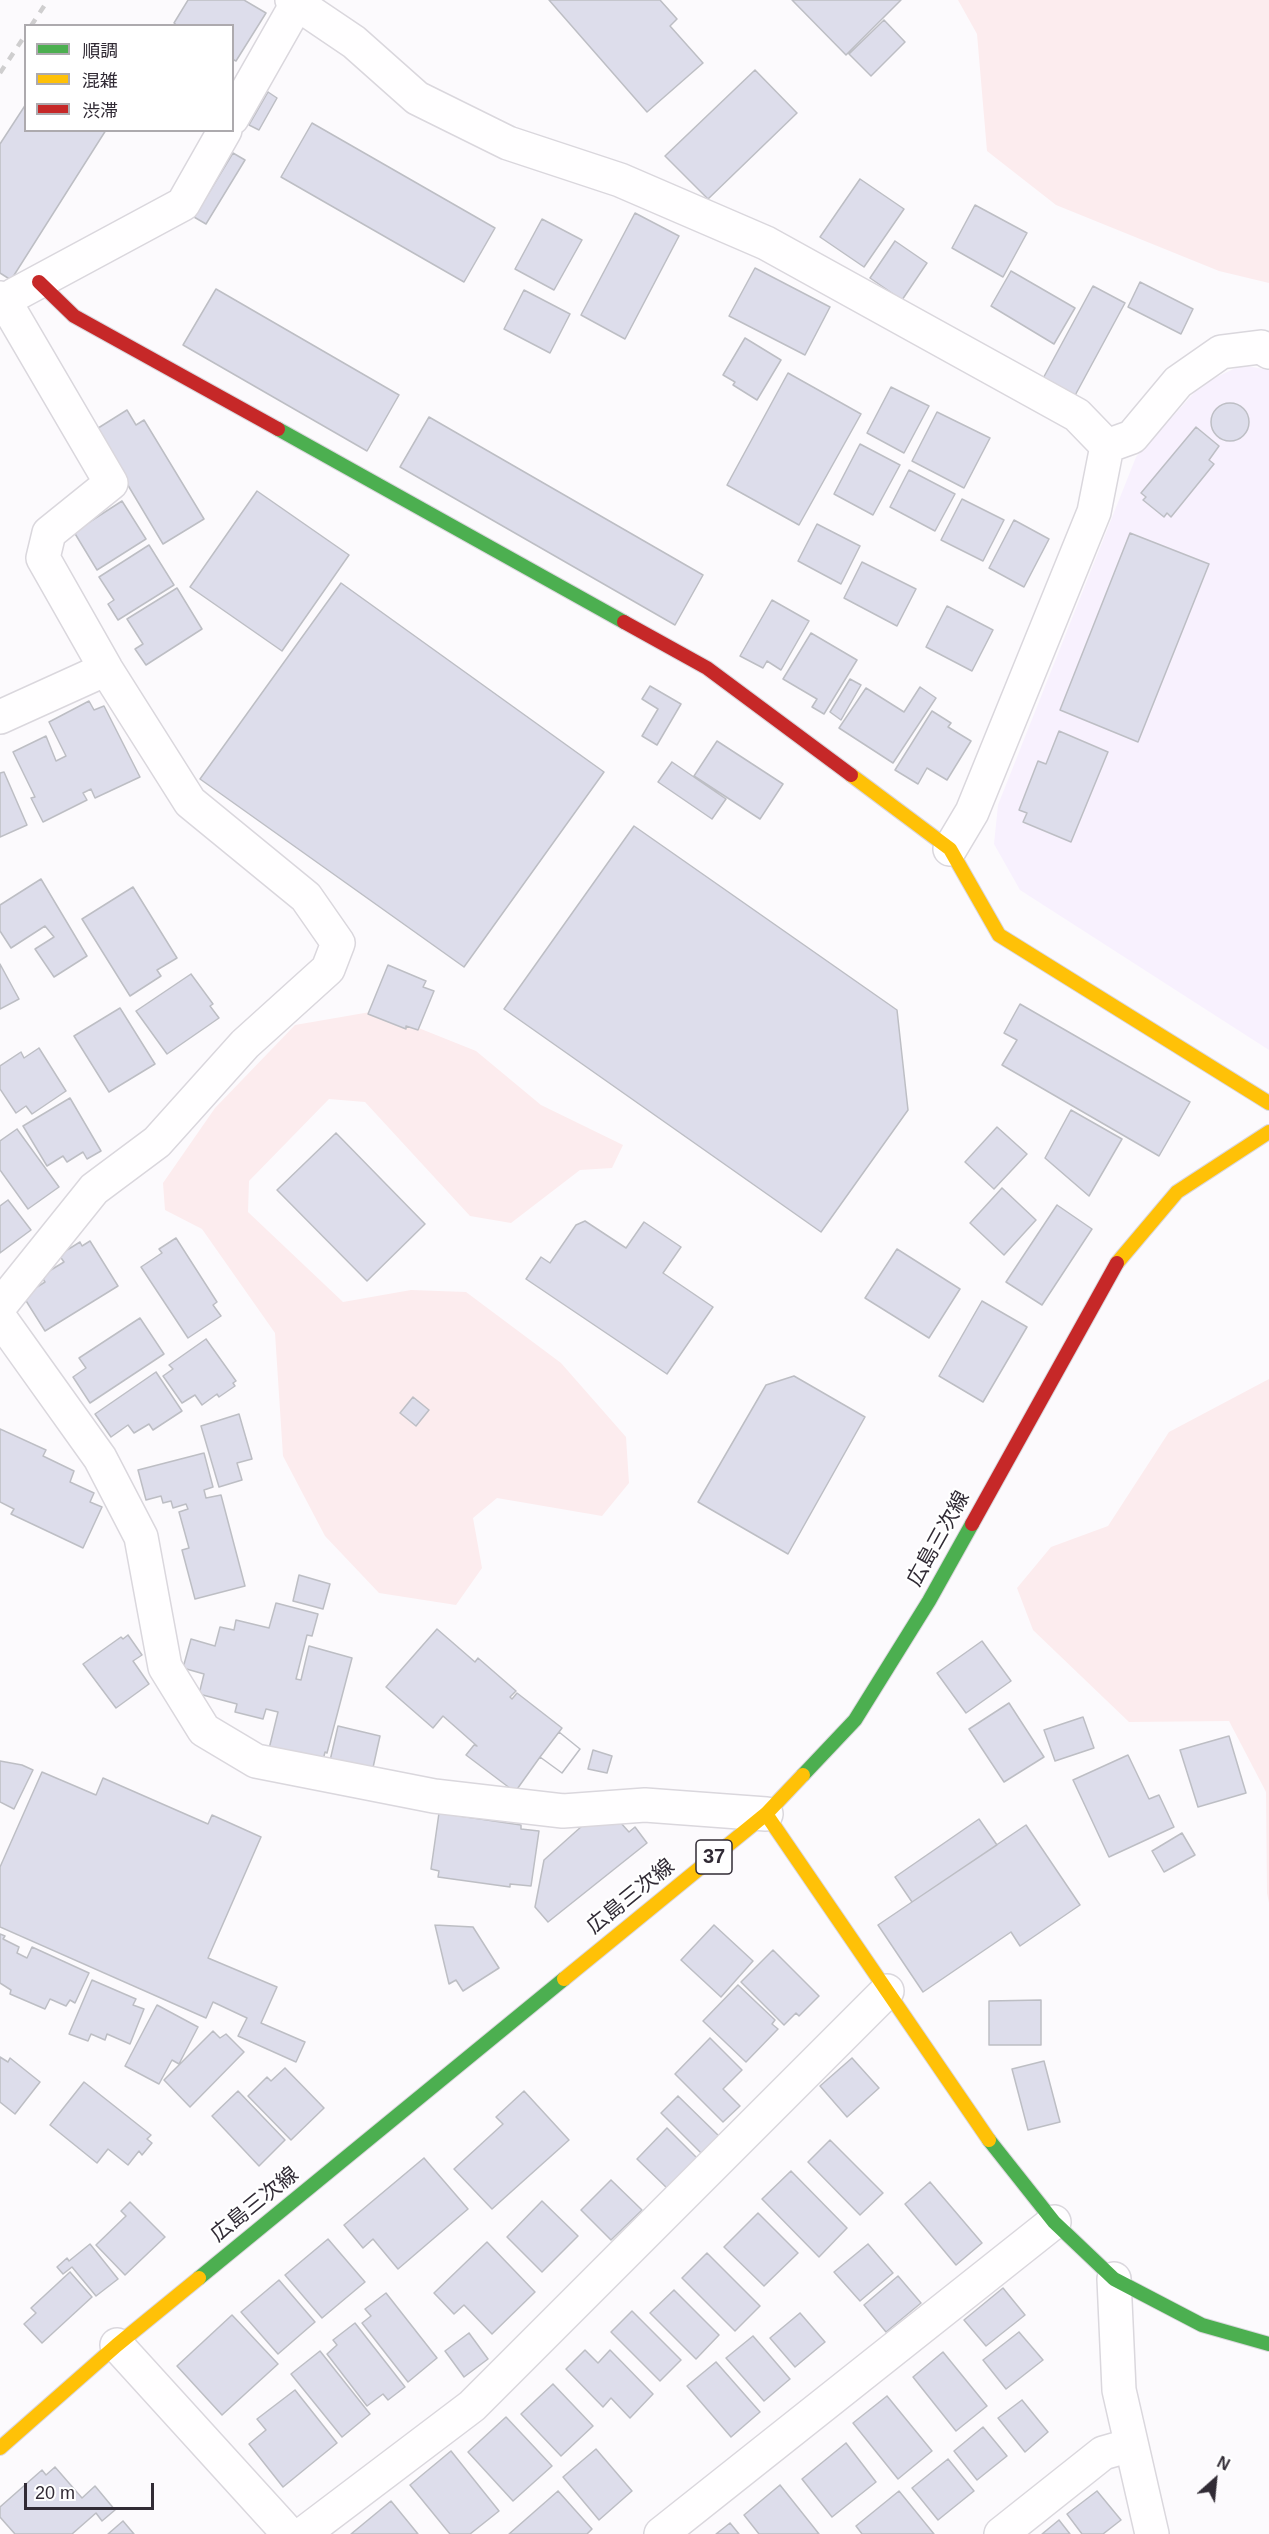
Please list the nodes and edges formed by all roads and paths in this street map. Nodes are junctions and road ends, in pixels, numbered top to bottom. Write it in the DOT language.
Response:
graph roads {
  1 [pos="296,1"];
  2 [pos="234,114"];
  3 [pos="224,132"];
  4 [pos="39,282"];
  5 [pos="2,299"];
  6 [pos="1269,352"];
  7 [pos="1107,446"];
  8 [pos="106,669"];
  9 [pos="0,717"];
  10 [pos="950,849"];
  11 [pos="1269,1103"];
  12 [pos="1269,1132"];
  13 [pos="0,1306"];
  14 [pos="0,1318"];
  15 [pos="766,1814"];
  16 [pos="886,1991"];
  17 [pos="1053,2222"];
  18 [pos="1114,2279"];
  19 [pos="1269,2344"];
  20 [pos="117,2345"];
  21 [pos="1131,2445"];
  22 [pos="0,2448"];
  23 [pos="289,2534"];
  24 [pos="303,2534"];
  25 [pos="661,2534"];
  26 [pos="1001,2534"];
  27 [pos="1152,2534"];
  1 -- 2 [label="street"];
  1 -- 7 [label="street"];
  3 -- 4 [label="street"];
  4 -- 5 [label="street"];
  4 -- 10 [label="street"];
  5 -- 8 [label="street"];
  6 -- 7 [label="street"];
  7 -- 10 [label="street"];
  8 -- 9 [label="street"];
  8 -- 13 [label="street"];
  10 -- 11 [label="street"];
  12 -- 15 [label="street, 広島三次線 / 37"];
  14 -- 15 [label="street"];
  15 -- 16 [label="street"];
  15 -- 20 [label="street, 広島三次線 / 37"];
  16 -- 17 [label="street"];
  16 -- 24 [label="street"];
  17 -- 18 [label="street"];
  17 -- 25 [label="street"];
  18 -- 19 [label="street"];
  18 -- 21 [label="street"];
  20 -- 22 [label="street, 広島三次線 / 37"];
  20 -- 23 [label="street"];
  21 -- 26 [label="street"];
  21 -- 27 [label="street"];
}
